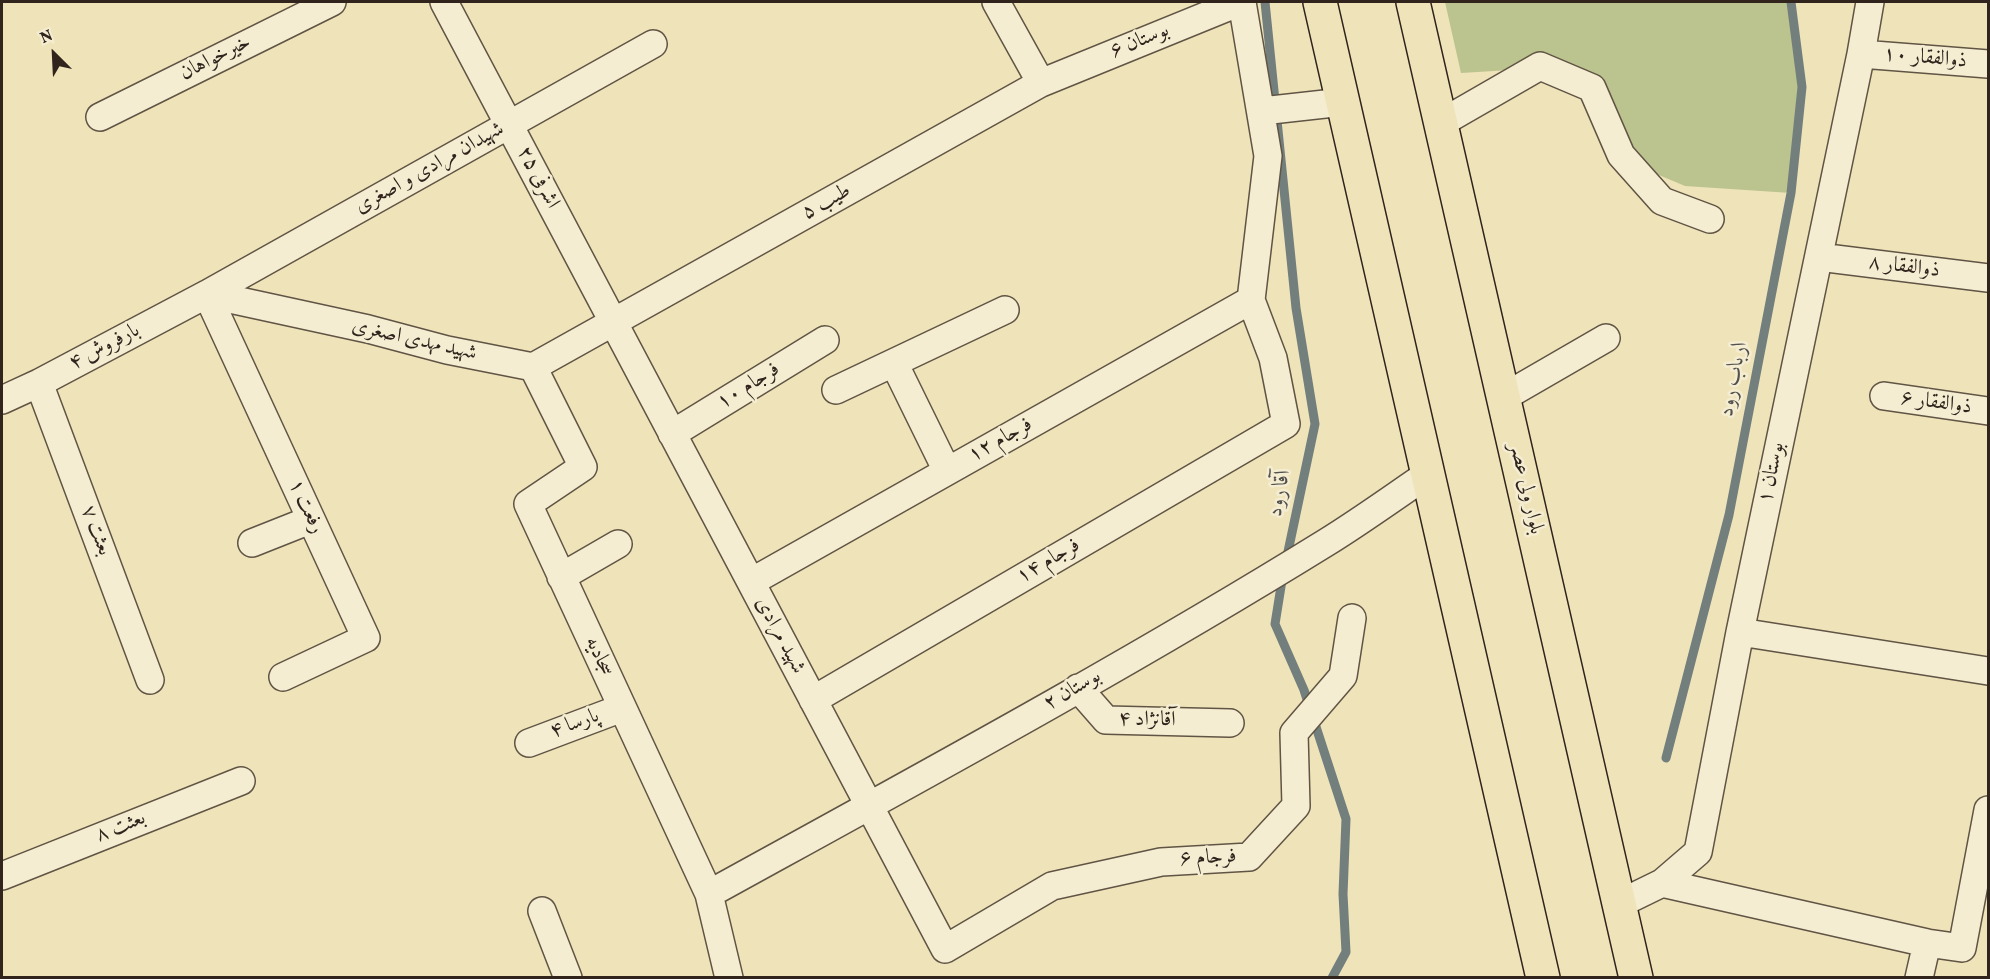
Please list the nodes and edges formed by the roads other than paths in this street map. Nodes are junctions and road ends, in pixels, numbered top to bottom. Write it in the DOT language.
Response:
graph roads {
  1 [pos="332,2"];
  2 [pos="444,2"];
  3 [pos="996,2"];
  4 [pos="1241,2"];
  5 [pos="1320,2"];
  6 [pos="1413,2"];
  7 [pos="1870,2"];
  8 [pos="653,44"];
  9 [pos="1861,54"];
  10 [pos="1989,64"];
  11 [pos="1041,83"];
  12 [pos="1343,102"];
  13 [pos="1273,110"];
  14 [pos="100,117"];
  15 [pos="1441,123"];
  16 [pos="509,126"];
  17 [pos="1710,219"];
  18 [pos="1819,257"];
  19 [pos="1989,278"];
  20 [pos="207,294"];
  21 [pos="1251,300"];
  22 [pos="1005,309"];
  23 [pos="613,323"];
  24 [pos="1606,338"];
  25 [pos="825,340"];
  26 [pos="894,363"];
  27 [pos="533,367"];
  28 [pos="39,383"];
  29 [pos="836,390"];
  30 [pos="1884,396"];
  31 [pos="1504,397"];
  32 [pos="2,399"];
  33 [pos="1989,411"];
  34 [pos="672,434"];
  35 [pos="947,471"];
  36 [pos="1428,474"];
  37 [pos="310,520"];
  38 [pos="252,543"];
  39 [pos="618,544"];
  40 [pos="561,576"];
  41 [pos="751,582"];
  42 [pos="1352,618"];
  43 [pos="1740,632"];
  44 [pos="1989,671"];
  45 [pos="283,677"];
  46 [pos="150,680"];
  47 [pos="1078,688"];
  48 [pos="813,700"];
  49 [pos="622,708"];
  50 [pos="1230,723"];
  51 [pos="529,742"];
  52 [pos="241,781"];
  53 [pos="869,806"];
  54 [pos="1989,810"];
  55 [pos="2,876"];
  56 [pos="1662,883"];
  57 [pos="709,894"];
  58 [pos="1619,904"];
  59 [pos="542,911"];
  60 [pos="1927,943"];
  61 [pos="945,949"];
  62 [pos="568,978"];
  63 [pos="729,978"];
  64 [pos="1543,978"];
  65 [pos="1636,978"];
  66 [pos="1919,978"];
  1 -- 14 [label="street, خیرخواهان"];
  2 -- 16 [label="street, اشرفی ۲۵"];
  3 -- 11 [label="street"];
  4 -- 11 [label="street, بوستان ۶"];
  4 -- 13 [label="street, بوستان ۶"];
  5 -- 12 [label="main road"];
  6 -- 15 [label="main road, بلوار ولی عصر"];
  7 -- 9 [label="street, بوستان ۱"];
  8 -- 16 [label="street, شهیدان مرادی و اصغری"];
  9 -- 10 [label="street, ذوالفقار ۱۰"];
  9 -- 18 [label="street, بوستان ۱"];
  11 -- 23 [label="street, طیب ۵"];
  12 -- 13 [label="street"];
  12 -- 36 [label="main road"];
  13 -- 21 [label="street, بوستان ۶"];
  15 -- 17 [label="street"];
  15 -- 31 [label="main road, بلوار ولی عصر"];
  16 -- 20 [label="street, شهیدان مرادی و اصغری"];
  16 -- 23 [label="street, اشرفی ۲۵"];
  18 -- 19 [label="street, ذوالفقار ۸"];
  18 -- 43 [label="street, بوستان ۱"];
  20 -- 27 [label="street, شهید مهدی اصغری"];
  20 -- 28 [label="street, بارفروش ۴"];
  20 -- 37 [label="street, رفعت ۱"];
  21 -- 35 [label="street, فرجام ۱۲"];
  21 -- 48 [label="street, فرجام ۱۴"];
  22 -- 26 [label="street"];
  23 -- 27 [label="street"];
  23 -- 34 [label="street, شهید مرادی"];
  24 -- 31 [label="street"];
  25 -- 34 [label="street, فرجام ۱۰"];
  26 -- 29 [label="street"];
  26 -- 35 [label="street"];
  27 -- 40 [label="street, سجادیه"];
  28 -- 32 [label="street, بارفروش ۴"];
  28 -- 46 [label="street, بعثت ۷"];
  30 -- 33 [label="street, ذوالفقار ۶"];
  31 -- 58 [label="main road, بلوار ولی عصر"];
  34 -- 41 [label="street, شهید مرادی"];
  35 -- 41 [label="street, فرجام ۱۲"];
  36 -- 47 [label="street, بوستان ۲"];
  36 -- 64 [label="main road"];
  37 -- 38 [label="street"];
  37 -- 45 [label="street, رفعت ۱"];
  39 -- 40 [label="street"];
  40 -- 49 [label="street, سجادیه"];
  41 -- 48 [label="street, شهید مرادی"];
  42 -- 61 [label="street, فرجام ۶"];
  43 -- 44 [label="street"];
  43 -- 56 [label="street, بوستان ۱"];
  47 -- 50 [label="street, آقانژاد ۴"];
  47 -- 53 [label="street, بوستان ۲"];
  48 -- 53 [label="street, شهید مرادی"];
  49 -- 51 [label="street, پارسا ۴"];
  49 -- 57 [label="street, سجادیه"];
  52 -- 55 [label="street, بعثت ۸"];
  53 -- 57 [label="street, بوستان ۲"];
  53 -- 61 [label="street, شهید مرادی"];
  54 -- 60 [label="street"];
  56 -- 58 [label="street, بوستان ۱"];
  56 -- 60 [label="street"];
  57 -- 63 [label="street, سجادیه"];
  58 -- 65 [label="main road, بلوار ولی عصر"];
  59 -- 62 [label="street"];
  60 -- 66 [label="street"];
}
